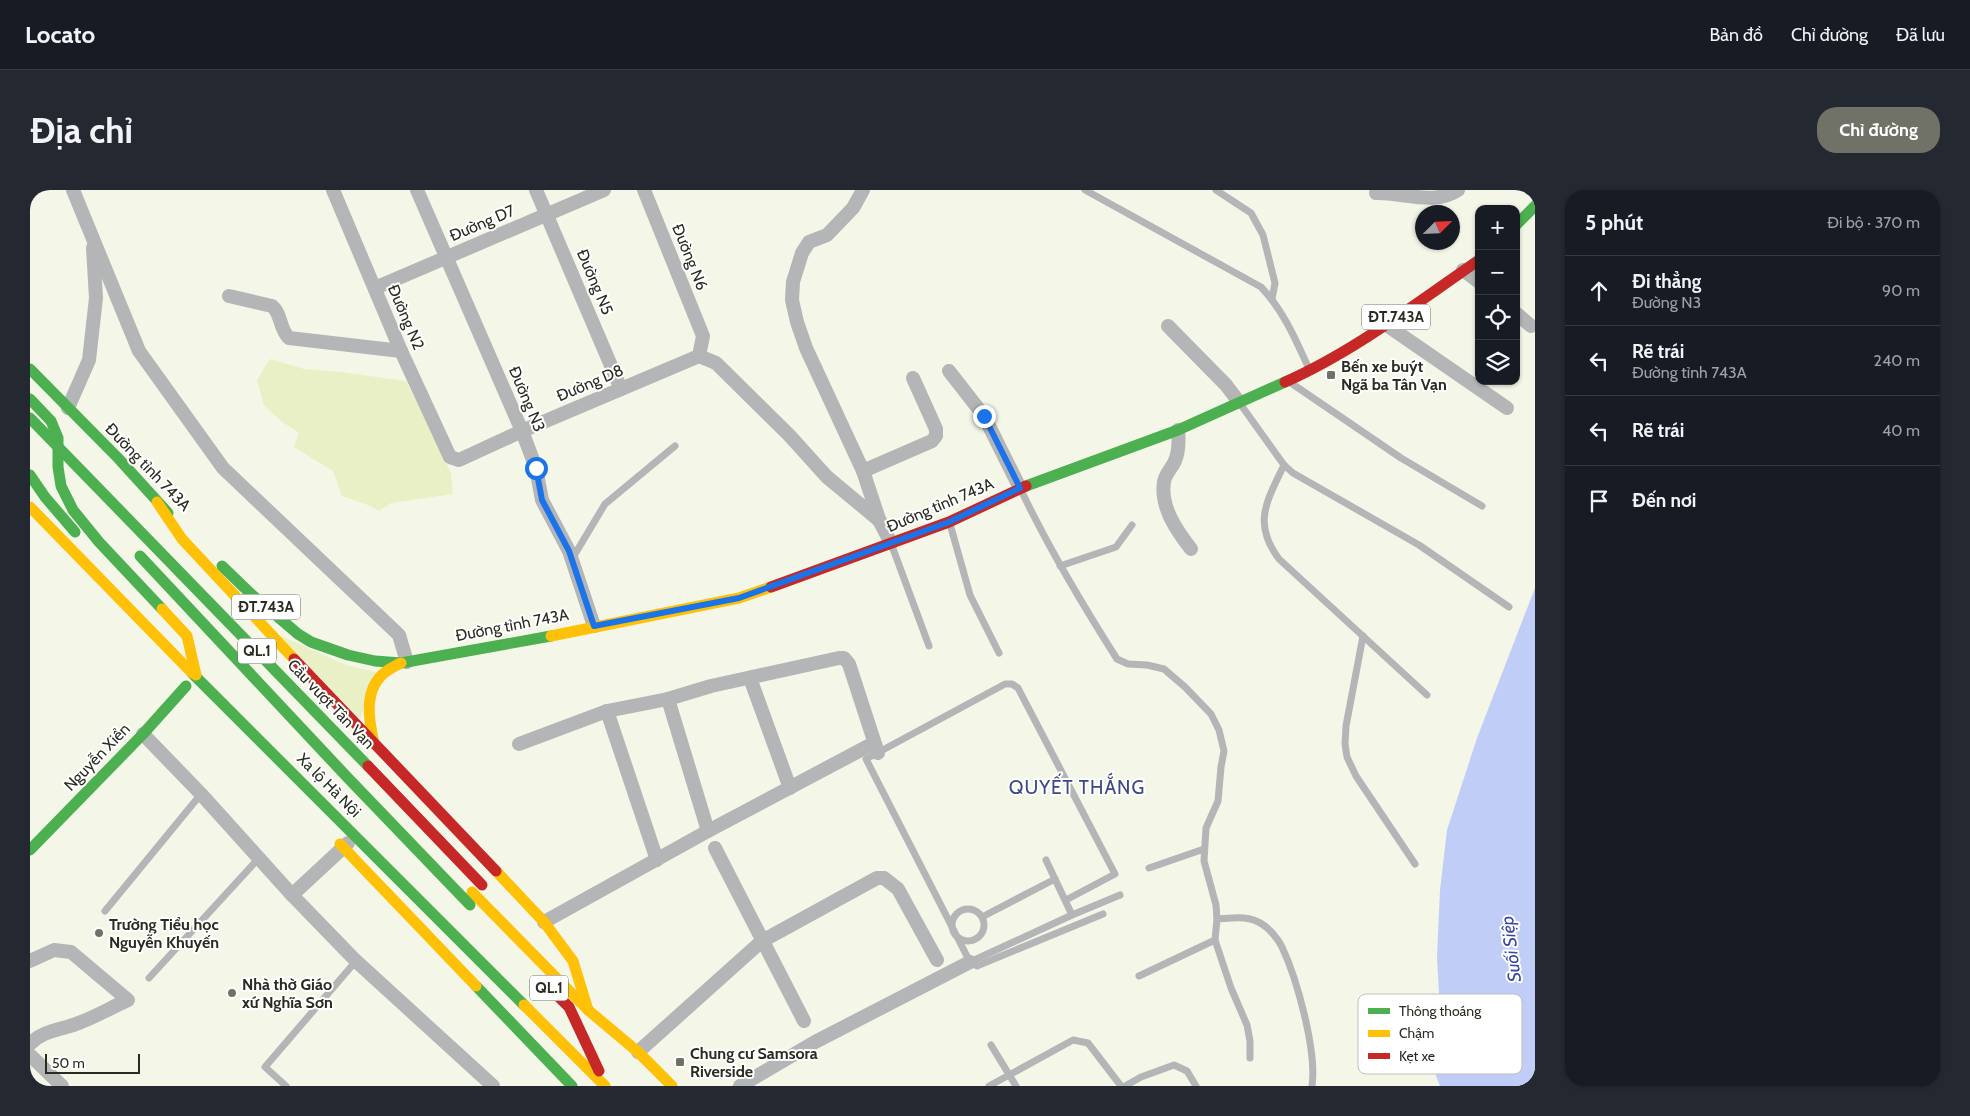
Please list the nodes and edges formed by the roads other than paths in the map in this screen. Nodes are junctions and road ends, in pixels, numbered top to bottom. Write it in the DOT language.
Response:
graph roads {
  1 [pos="73,190"];
  2 [pos="333,190"];
  3 [pos="417,190"];
  4 [pos="536,190"];
  5 [pos="604,190"];
  6 [pos="644,190"];
  7 [pos="863,190"];
  8 [pos="1085,190"];
  9 [pos="1216,190"];
  10 [pos="1458,190"];
  11 [pos="1376,193"];
  12 [pos="1535,206"];
  13 [pos="547,214"];
  14 [pos="1520,221"];
  15 [pos="92,236"];
  16 [pos="446,258"];
  17 [pos="1475,263"];
  18 [pos="1464,270"];
  19 [pos="1475,279"];
  20 [pos="375,288"];
  21 [pos="229,296"];
  22 [pos="1272,298"];
  23 [pos="1520,316"];
  24 [pos="1385,324"];
  25 [pos="1168,326"];
  26 [pos="1531,326"];
  27 [pos="401,351"];
  28 [pos="699,356"];
  29 [pos="30,369"];
  30 [pos="949,371"];
  31 [pos="1310,371"];
  32 [pos="913,378"];
  33 [pos="1288,381"];
  34 [pos="621,389"];
  35 [pos="30,399"];
  36 [pos="1239,402"];
  37 [pos="68,408"];
  38 [pos="1507,408"];
  39 [pos="30,418"];
  40 [pos="30,430"];
  41 [pos="1178,430"];
  42 [pos="522,431"];
  43 [pos="675,446"];
  44 [pos="44,457"];
  45 [pos="450,457"];
  46 [pos="1284,465"];
  47 [pos="863,471"];
  48 [pos="30,475"];
  49 [pos="72,485"];
  50 [pos="1020,488"];
  51 [pos="157,502"];
  52 [pos="1482,506"];
  53 [pos="30,507"];
  54 [pos="880,522"];
  55 [pos="949,522"];
  56 [pos="1132,525"];
  57 [pos="891,543"];
  58 [pos="133,548"];
  59 [pos="1191,549"];
  60 [pos="56,550"];
  61 [pos="117,560"];
  62 [pos="572,560"];
  63 [pos="1060,566"];
  64 [pos="1509,607"];
  65 [pos="114,610"];
  66 [pos="594,626"];
  67 [pos="1363,636"];
  68 [pos="928,646"];
  69 [pos="999,653"];
  70 [pos="404,662"];
  71 [pos="196,675"];
  72 [pos="750,678"];
  73 [pos="1427,695"];
  74 [pos="668,699"];
  75 [pos="607,711"];
  76 [pos="143,734"];
  77 [pos="374,744"];
  78 [pos="519,744"];
  79 [pos="876,748"];
  80 [pos="790,788"];
  81 [pos="201,794"];
  82 [pos="708,831"];
  83 [pos="331,834"];
  84 [pos="356,836"];
  85 [pos="344,847"];
  86 [pos="715,848"];
  87 [pos="1204,849"];
  88 [pos="30,850"];
  89 [pos="259,858"];
  90 [pos="657,860"];
  91 [pos="1046,860"];
  92 [pos="1415,864"];
  93 [pos="1149,868"];
  94 [pos="1055,878"];
  95 [pos="1120,895"];
  96 [pos="292,896"];
  97 [pos="1066,900"];
  98 [pos="105,911"];
  99 [pos="1103,914"];
  100 [pos="1072,915"];
  101 [pos="982,917"];
  102 [pos="499,918"];
  103 [pos="1217,919"];
  104 [pos="544,922"];
  105 [pos="954,931"];
  106 [pos="762,940"];
  107 [pos="1215,940"];
  108 [pos="30,960"];
  109 [pos="937,960"];
  110 [pos="356,961"];
  111 [pos="970,962"];
  112 [pos="1139,976"];
  113 [pos="149,978"];
  114 [pos="588,1010"];
  115 [pos="804,1021"];
  116 [pos="30,1044"];
  117 [pos="991,1045"];
  118 [pos="638,1052"];
  119 [pos="30,1056"];
  120 [pos="1250,1058"];
  121 [pos="1010,1075"];
  122 [pos="62,1086"];
  123 [pos="286,1086"];
  124 [pos="493,1086"];
  125 [pos="572,1086"];
  126 [pos="606,1086"];
  127 [pos="672,1086"];
  128 [pos="740,1086"];
  129 [pos="989,1086"];
  130 [pos="1016,1086"];
  131 [pos="1121,1086"];
  132 [pos="1125,1086"];
  133 [pos="1196,1086"];
  134 [pos="1312,1086"];
  1 -- 15 [label="street"];
  2 -- 20 [label="street, Đường N2"];
  3 -- 16 [label="street, Đường N3"];
  4 -- 13 [label="street, Đường N5"];
  5 -- 13 [label="street, Đường D7"];
  6 -- 28 [label="street, Đường N6"];
  7 -- 47 [label="street"];
  8 -- 22 [label="lane"];
  9 -- 22 [label="lane"];
  10 -- 11 [label="street"];
  12 -- 14 [label="main road"];
  13 -- 16 [label="street, Đường D7"];
  13 -- 34 [label="street, Đường N5"];
  15 -- 37 [label="street"];
  15 -- 70 [label="street"];
  16 -- 20 [label="street, Đường D7"];
  16 -- 42 [label="street, Đường N3"];
  17 -- 18 [label="main road, Đường tỉnh 743A / ĐT.743A"];
  18 -- 19 [label="street"];
  18 -- 24 [label="main road, Đường tỉnh 743A / ĐT.743A"];
  20 -- 27 [label="street, Đường N2"];
  21 -- 27 [label="street"];
  22 -- 31 [label="lane"];
  23 -- 26 [label="street"];
  24 -- 31 [label="main road, Đường tỉnh 743A / ĐT.743A"];
  24 -- 38 [label="street"];
  25 -- 36 [label="street"];
  27 -- 45 [label="street, Đường N2"];
  28 -- 34 [label="street, Đường D8"];
  28 -- 54 [label="street"];
  29 -- 37 [label="main road, Đường tỉnh 743A / ĐT.743A"];
  30 -- 50 [label="street"];
  31 -- 33 [label="main road, Đường tỉnh 743A / ĐT.743A"];
  32 -- 47 [label="street"];
  33 -- 36 [label="main road, Đường tỉnh 743A / ĐT.743A"];
  33 -- 52 [label="lane"];
  34 -- 42 [label="street, Đường D8"];
  35 -- 61 [label="main road"];
  36 -- 41 [label="main road, Đường tỉnh 743A / ĐT.743A"];
  36 -- 46 [label="lane"];
  37 -- 51 [label="main road, Đường tỉnh 743A / ĐT.743A"];
  39 -- 102 [label="main road, Cầu vượt Tân Vạn / QL.1, bridge"];
  40 -- 102 [label="main road, Cầu vượt Tân Vạn / QL.1"];
  41 -- 50 [label="main road, Đường tỉnh 743A / ĐT.743A"];
  41 -- 59 [label="street"];
  42 -- 45 [label="street, Đường D8"];
  42 -- 62 [label="street, Đường N3"];
  43 -- 62 [label="lane"];
  44 -- 49 [label="main road"];
  46 -- 64 [label="lane"];
  46 -- 67 [label="lane"];
  47 -- 54 [label="street"];
  48 -- 61 [label="main road"];
  50 -- 55 [label="main road, Đường tỉnh 743A / ĐT.743A"];
  50 -- 63 [label="lane"];
  51 -- 70 [label="main road, Đường tỉnh 743A / ĐT.743A"];
  51 -- 77 [label="main road, QL.1"];
  53 -- 71 [label="main road, Xa lộ Hà Nội / QL.1"];
  54 -- 57 [label="street"];
  55 -- 57 [label="main road, Đường tỉnh 743A / ĐT.743A"];
  55 -- 69 [label="lane"];
  56 -- 63 [label="lane"];
  57 -- 66 [label="main road, Đường tỉnh 743A / ĐT.743A"];
  57 -- 68 [label="lane"];
  58 -- 126 [label="main road, Xa lộ Hà Nội / QL.1, bridge"];
  60 -- 65 [label="main road"];
  61 -- 71 [label="main road"];
  62 -- 66 [label="street, Đường N3"];
  63 -- 87 [label="lane"];
  66 -- 70 [label="main road, Đường tỉnh 743A / ĐT.743A"];
  67 -- 73 [label="lane"];
  67 -- 92 [label="lane"];
  70 -- 77 [label="main road, Đường tỉnh 743A / ĐT.743A"];
  71 -- 76 [label="main road, Nguyễn Xiển"];
  71 -- 84 [label="main road, Xa lộ Hà Nội / QL.1"];
  72 -- 74 [label="street"];
  72 -- 79 [label="street"];
  72 -- 80 [label="street"];
  74 -- 75 [label="street"];
  74 -- 82 [label="street"];
  75 -- 78 [label="street"];
  75 -- 90 [label="street"];
  76 -- 81 [label="street"];
  76 -- 88 [label="main road, Nguyễn Xiển"];
  77 -- 104 [label="main road, QL.1"];
  79 -- 80 [label="street"];
  79 -- 97 [label="lane"];
  79 -- 105 [label="lane"];
  80 -- 82 [label="street"];
  81 -- 89 [label="street"];
  81 -- 98 [label="lane"];
  82 -- 90 [label="street"];
  83 -- 85 [label="main road, Xa lộ Hà Nội"];
  84 -- 85 [label="street"];
  84 -- 126 [label="main road, Xa lộ Hà Nội / QL.1"];
  85 -- 96 [label="street"];
  85 -- 125 [label="main road, Xa lộ Hà Nội"];
  86 -- 106 [label="street"];
  87 -- 93 [label="lane"];
  87 -- 103 [label="lane"];
  89 -- 96 [label="street"];
  89 -- 113 [label="lane"];
  90 -- 104 [label="street"];
  91 -- 94 [label="lane"];
  94 -- 97 [label="lane"];
  94 -- 101 [label="lane"];
  95 -- 100 [label="lane"];
  96 -- 110 [label="street"];
  97 -- 100 [label="lane"];
  99 -- 111 [label="lane"];
  100 -- 111 [label="lane"];
  101 -- 105 [label="lane"];
  101 -- 105 [label="lane"];
  102 -- 114 [label="main road, QL.1"];
  103 -- 107 [label="lane"];
  103 -- 134 [label="lane"];
  104 -- 114 [label="main road, QL.1"];
  105 -- 111 [label="lane"];
  106 -- 109 [label="street"];
  106 -- 115 [label="street"];
  106 -- 118 [label="street"];
  107 -- 112 [label="lane"];
  107 -- 120 [label="lane"];
  108 -- 116 [label="street"];
  110 -- 123 [label="lane"];
  110 -- 124 [label="street"];
  111 -- 128 [label="street"];
  114 -- 118 [label="main road, QL.1"];
  117 -- 121 [label="lane"];
  118 -- 127 [label="main road, QL.1"];
  119 -- 122 [label="street"];
  121 -- 129 [label="lane"];
  121 -- 130 [label="lane"];
  121 -- 131 [label="lane"];
  132 -- 133 [label="lane"];
}
